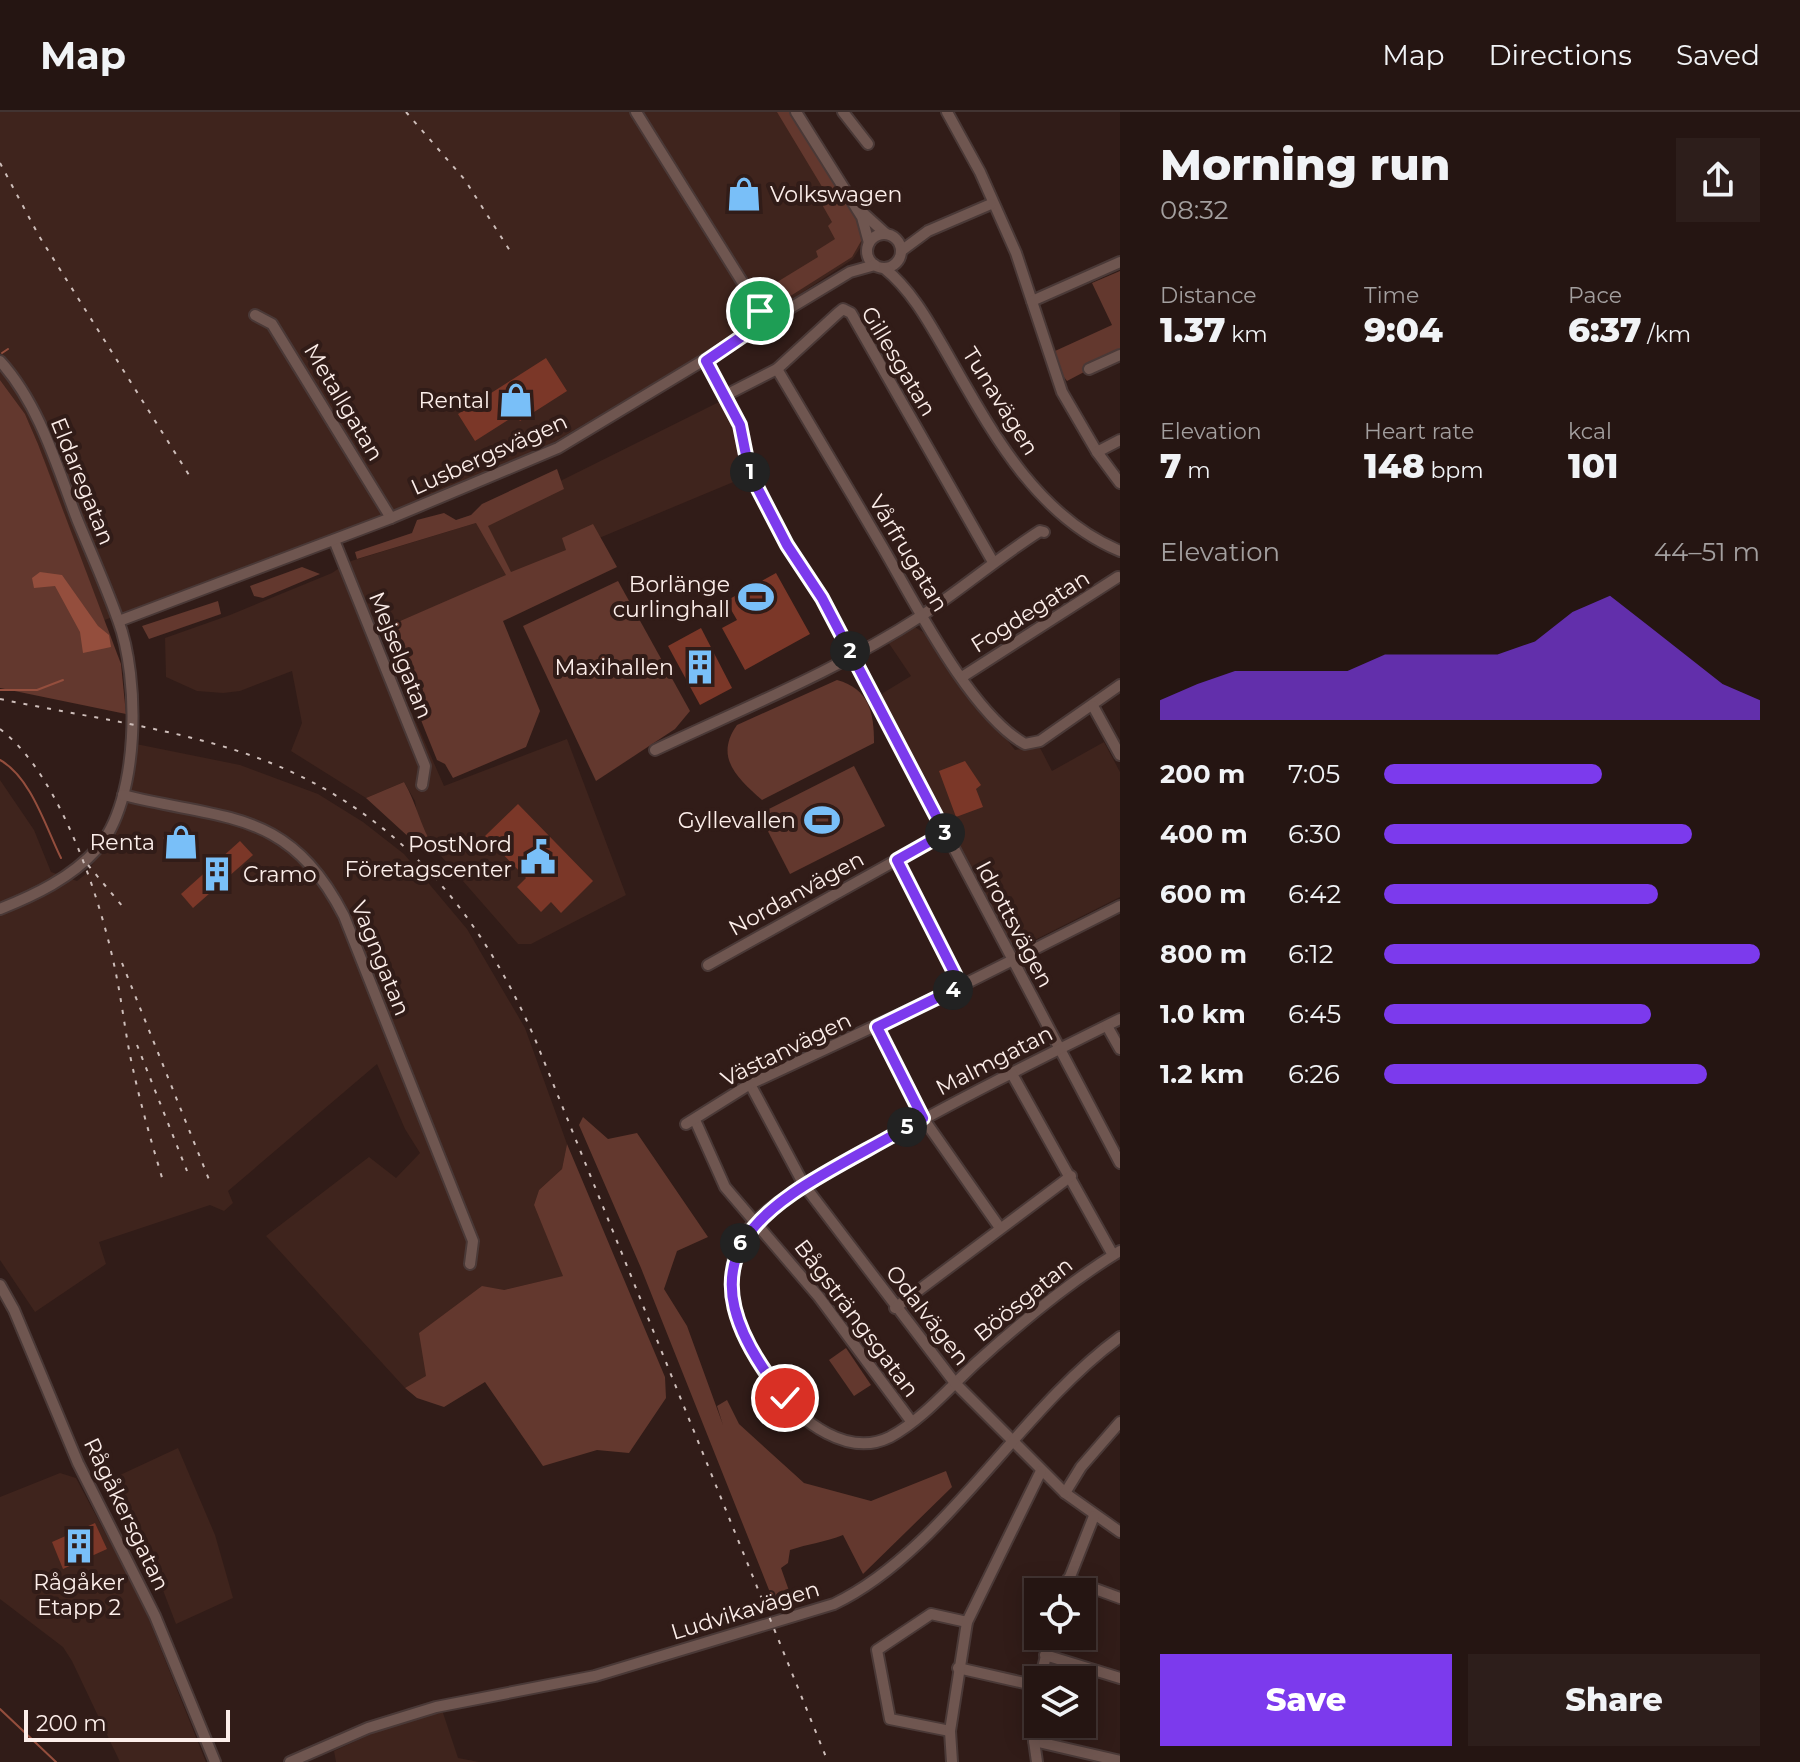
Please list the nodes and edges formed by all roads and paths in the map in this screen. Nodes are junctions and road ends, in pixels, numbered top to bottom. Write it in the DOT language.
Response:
graph roads {
  1 [pos="636,112"];
  2 [pos="798,112"];
  3 [pos="843,112"];
  4 [pos="947,112"];
  5 [pos="868,144"];
  6 [pos="991,204"];
  7 [pos="928,231"];
  8 [pos="890,235"];
  9 [pos="868,245"];
  10 [pos="900,256"];
  11 [pos="1120,262"];
  12 [pos="880,267"];
  13 [pos="850,272"];
  14 [pos="911,299"];
  15 [pos="1032,301"];
  16 [pos="255,315"];
  17 [pos="766,320"];
  18 [pos="1120,355"];
  19 [pos="0,361"];
  20 [pos="706,361"];
  21 [pos="777,369"];
  22 [pos="1089,369"];
  23 [pos="726,395"];
  24 [pos="1120,440"];
  25 [pos="1097,452"];
  26 [pos="1120,483"];
  27 [pos="391,518"];
  28 [pos="1044,532"];
  29 [pos="334,540"];
  30 [pos="1120,550"];
  31 [pos="993,562"];
  32 [pos="1118,577"];
  33 [pos="922,615"];
  34 [pos="119,621"];
  35 [pos="853,655"];
  36 [pos="962,677"];
  37 [pos="1120,685"];
  38 [pos="1093,706"];
  39 [pos="655,750"];
  40 [pos="1120,755"];
  41 [pos="422,785"];
  42 [pos="123,795"];
  43 [pos="945,833"];
  44 [pos="897,860"];
  45 [pos="1120,906"];
  46 [pos="0,909"];
  47 [pos="1012,961"];
  48 [pos="708,965"];
  49 [pos="961,986"];
  50 [pos="1120,1019"];
  51 [pos="1107,1026"];
  52 [pos="877,1027"];
  53 [pos="1059,1049"];
  54 [pos="1120,1049"];
  55 [pos="1012,1074"];
  56 [pos="750,1084"];
  57 [pos="923,1118"];
  58 [pos="690,1122"];
  59 [pos="1120,1163"];
  60 [pos="1071,1176"];
  61 [pos="804,1185"];
  62 [pos="756,1221"];
  63 [pos="1000,1228"];
  64 [pos="1116,1253"];
  65 [pos="470,1264"];
  66 [pos="0,1285"];
  67 [pos="895,1308"];
  68 [pos="1120,1337"];
  69 [pos="955,1383"];
  70 [pos="911,1421"];
  71 [pos="1120,1422"];
  72 [pos="1010,1440"];
  73 [pos="1041,1471"];
  74 [pos="1065,1493"];
  75 [pos="1094,1516"];
  76 [pos="1120,1532"];
  77 [pos="1068,1578"];
  78 [pos="1096,1589"];
  79 [pos="1120,1598"];
  80 [pos="967,1622"];
  81 [pos="1047,1650"];
  82 [pos="1045,1655"];
  83 [pos="1043,1666"];
  84 [pos="958,1668"];
  85 [pos="1120,1678"];
  86 [pos="1024,1684"];
  87 [pos="950,1731"];
  88 [pos="1034,1738"];
  89 [pos="1034,1741"];
  90 [pos="1120,1761"];
  91 [pos="215,1762"];
  92 [pos="290,1762"];
  93 [pos="952,1762"];
  94 [pos="1037,1762"];
  1 -- 17 [label="street"];
  2 -- 8 [label="street"];
  2 -- 9 [label="street"];
  3 -- 5 [label="street"];
  4 -- 6 [label="street"];
  6 -- 7 [label="street"];
  6 -- 15 [label="street"];
  7 -- 8 [label="street"];
  7 -- 10 [label="street"];
  8 -- 9 [label="street"];
  8 -- 10 [label="street, Tunavägen"];
  9 -- 12 [label="street, Tunavägen"];
  9 -- 13 [label="street, Lusbergsvägen"];
  10 -- 12 [label="street, Lusbergsvägen"];
  10 -- 14 [label="street, Tunavägen"];
  11 -- 15 [label="street"];
  12 -- 13 [label="street, Lusbergsvägen"];
  12 -- 14 [label="street, Tunavägen"];
  13 -- 17 [label="street, Lusbergsvägen"];
  14 -- 30 [label="street, Tunavägen"];
  15 -- 25 [label="street"];
  16 -- 27 [label="street, Metallgatan"];
  17 -- 20 [label="street, Lusbergsvägen"];
  18 -- 22 [label="street"];
  19 -- 34 [label="street, Eldaregatan"];
  20 -- 23 [label="street, Idrottsvägen"];
  20 -- 27 [label="street, Lusbergsvägen"];
  21 -- 23 [label="street, Gillesgatan"];
  21 -- 31 [label="street, Gillesgatan"];
  21 -- 33 [label="street, Vårfrugatan"];
  23 -- 35 [label="street, Idrottsvägen"];
  24 -- 25 [label="street"];
  25 -- 26 [label="street"];
  27 -- 29 [label="street, Lusbergsvägen"];
  28 -- 31 [label="street"];
  29 -- 34 [label="street, Lusbergsvägen"];
  29 -- 41 [label="street, Mejselgatan"];
  31 -- 33 [label="street"];
  32 -- 36 [label="street, Fogdegatan"];
  33 -- 35 [label="street"];
  33 -- 36 [label="street, Vårfrugatan"];
  34 -- 42 [label="street"];
  35 -- 39 [label="street"];
  35 -- 43 [label="street, Idrottsvägen"];
  36 -- 38 [label="street, Vårfrugatan"];
  37 -- 38 [label="street"];
  38 -- 40 [label="street"];
  42 -- 46 [label="street"];
  42 -- 65 [label="street, Vagngatan"];
  43 -- 44 [label="street, Nordanvägen"];
  43 -- 47 [label="street, Idrottsvägen"];
  44 -- 48 [label="street, Nordanvägen"];
  44 -- 49 [label="street"];
  45 -- 47 [label="street, Västanvägen"];
  47 -- 49 [label="street, Västanvägen"];
  47 -- 53 [label="street, Idrottsvägen"];
  49 -- 52 [label="street, Västanvägen"];
  50 -- 51 [label="street, Malmgatan"];
  51 -- 53 [label="street, Malmgatan"];
  51 -- 54 [label="street"];
  52 -- 56 [label="street, Västanvägen"];
  52 -- 57 [label="street"];
  53 -- 55 [label="street, Malmgatan"];
  53 -- 59 [label="street, Idrottsvägen"];
  55 -- 57 [label="street, Malmgatan"];
  55 -- 60 [label="street"];
  56 -- 58 [label="street, Västanvägen"];
  56 -- 61 [label="street, Odalvägen"];
  57 -- 61 [label="street, Malmgatan"];
  57 -- 63 [label="street"];
  58 -- 62 [label="street, Bågsträngsgatan"];
  60 -- 63 [label="street"];
  60 -- 64 [label="street"];
  61 -- 62 [label="street, Malmgatan"];
  61 -- 67 [label="street, Odalvägen"];
  62 -- 70 [label="street, Bågsträngsgatan"];
  62 -- 70 [label="street, Böösgatan"];
  63 -- 67 [label="street"];
  64 -- 69 [label="street, Böösgatan"];
  66 -- 91 [label="street, Rågåkersgatan"];
  67 -- 69 [label="street, Odalvägen"];
  68 -- 72 [label="street, Ludvikavägen"];
  69 -- 70 [label="street, Böösgatan"];
  69 -- 72 [label="street, Odalvägen"];
  71 -- 74 [label="street"];
  72 -- 73 [label="street, Odalvägen"];
  72 -- 92 [label="street, Ludvikavägen"];
  73 -- 74 [label="street, Odalvägen"];
  73 -- 80 [label="street"];
  74 -- 75 [label="street, Odalvägen"];
  75 -- 76 [label="street, Odalvägen"];
  75 -- 77 [label="street"];
  78 -- 79 [label="street"];
  80 -- 84 [label="street"];
  80 -- 87 [label="street"];
  81 -- 82 [label="street"];
  82 -- 83 [label="street"];
  82 -- 85 [label="street"];
  84 -- 86 [label="street"];
  84 -- 87 [label="street"];
  87 -- 93 [label="street"];
  88 -- 89 [label="street"];
  89 -- 90 [label="street"];
  89 -- 94 [label="street"];
}
